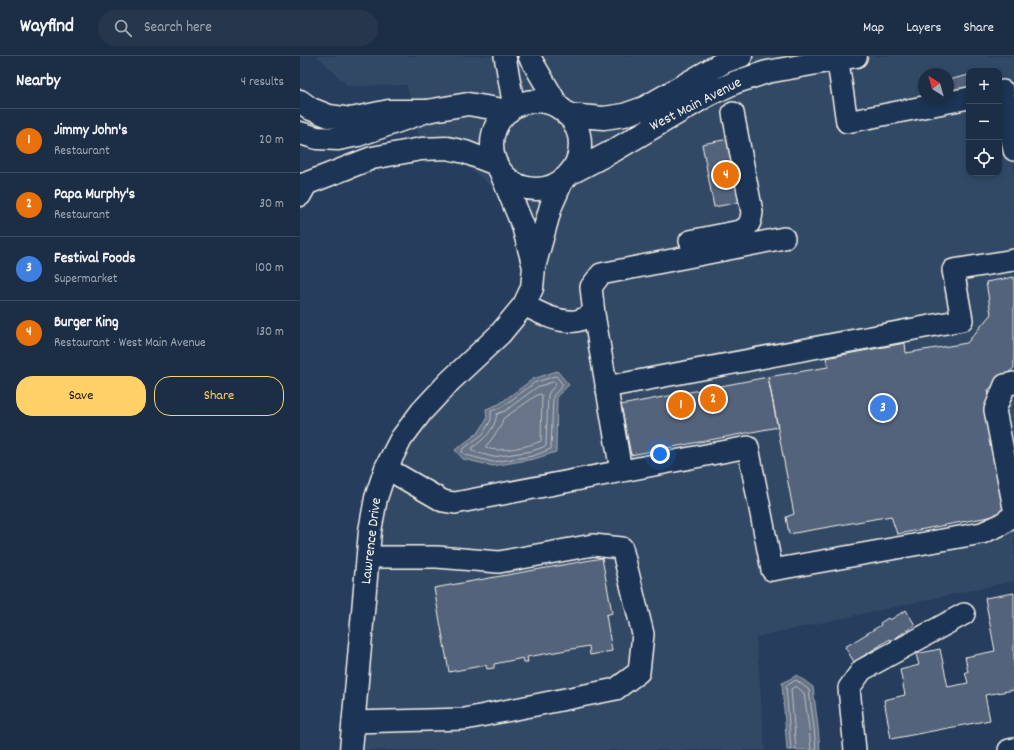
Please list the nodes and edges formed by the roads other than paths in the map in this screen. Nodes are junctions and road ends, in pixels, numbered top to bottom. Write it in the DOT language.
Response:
graph roads {
  1 [pos="505,56"];
  2 [pos="529,56"];
  3 [pos="741,56"];
  4 [pos="844,57"];
  5 [pos="1002,91"];
  6 [pos="966,99"];
  7 [pos="300,101"];
  8 [pos="512,109"];
  9 [pos="427,111"];
  10 [pos="564,112"];
  11 [pos="733,113"];
  12 [pos="300,133"];
  13 [pos="1014,150"];
  14 [pos="498,168"];
  15 [pos="565,177"];
  16 [pos="302,188"];
  17 [pos="784,238"];
  18 [pos="690,241"];
  19 [pos="1014,260"];
  20 [pos="534,267"];
  21 [pos="524,305"];
  22 [pos="594,314"];
  23 [pos="1014,383"];
  24 [pos="606,386"];
  25 [pos="386,468"];
  26 [pos="621,471"];
  27 [pos="1014,508"];
  28 [pos="1014,515"];
  29 [pos="368,557"];
  30 [pos="964,614"];
  31 [pos="353,722"];
  32 [pos="1014,749"];
  33 [pos="351,750"];
  34 [pos="854,750"];
  35 [pos="1009,750"];
  1 -- 8 [label="street"];
  2 -- 10 [label="street"];
  3 -- 10 [label="main road, West Main Avenue"];
  4 -- 6 [label="street"];
  4 -- 15 [label="main road, West Main Avenue"];
  5 -- 13 [label="street"];
  7 -- 9 [label="main road"];
  8 -- 9 [label="main road"];
  8 -- 10 [label="main road"];
  8 -- 14 [label="main road"];
  9 -- 12 [label="main road"];
  10 -- 15 [label="main road"];
  11 -- 18 [label="street"];
  14 -- 15 [label="main road"];
  14 -- 16 [label="main road"];
  14 -- 20 [label="main road, Lawrence Drive"];
  15 -- 20 [label="main road, Lawrence Drive"];
  17 -- 22 [label="street"];
  19 -- 24 [label="street"];
  20 -- 21 [label="main road, Lawrence Drive"];
  21 -- 22 [label="street"];
  21 -- 25 [label="main road, Lawrence Drive"];
  22 -- 24 [label="street"];
  23 -- 27 [label="street"];
  24 -- 26 [label="street"];
  25 -- 26 [label="street"];
  25 -- 29 [label="main road, Lawrence Drive"];
  26 -- 28 [label="street"];
  29 -- 31 [label="main road, Lawrence Drive"];
  29 -- 31 [label="street"];
  30 -- 34 [label="street"];
  31 -- 33 [label="main road, Lawrence Drive"];
  32 -- 35 [label="street"];
}
